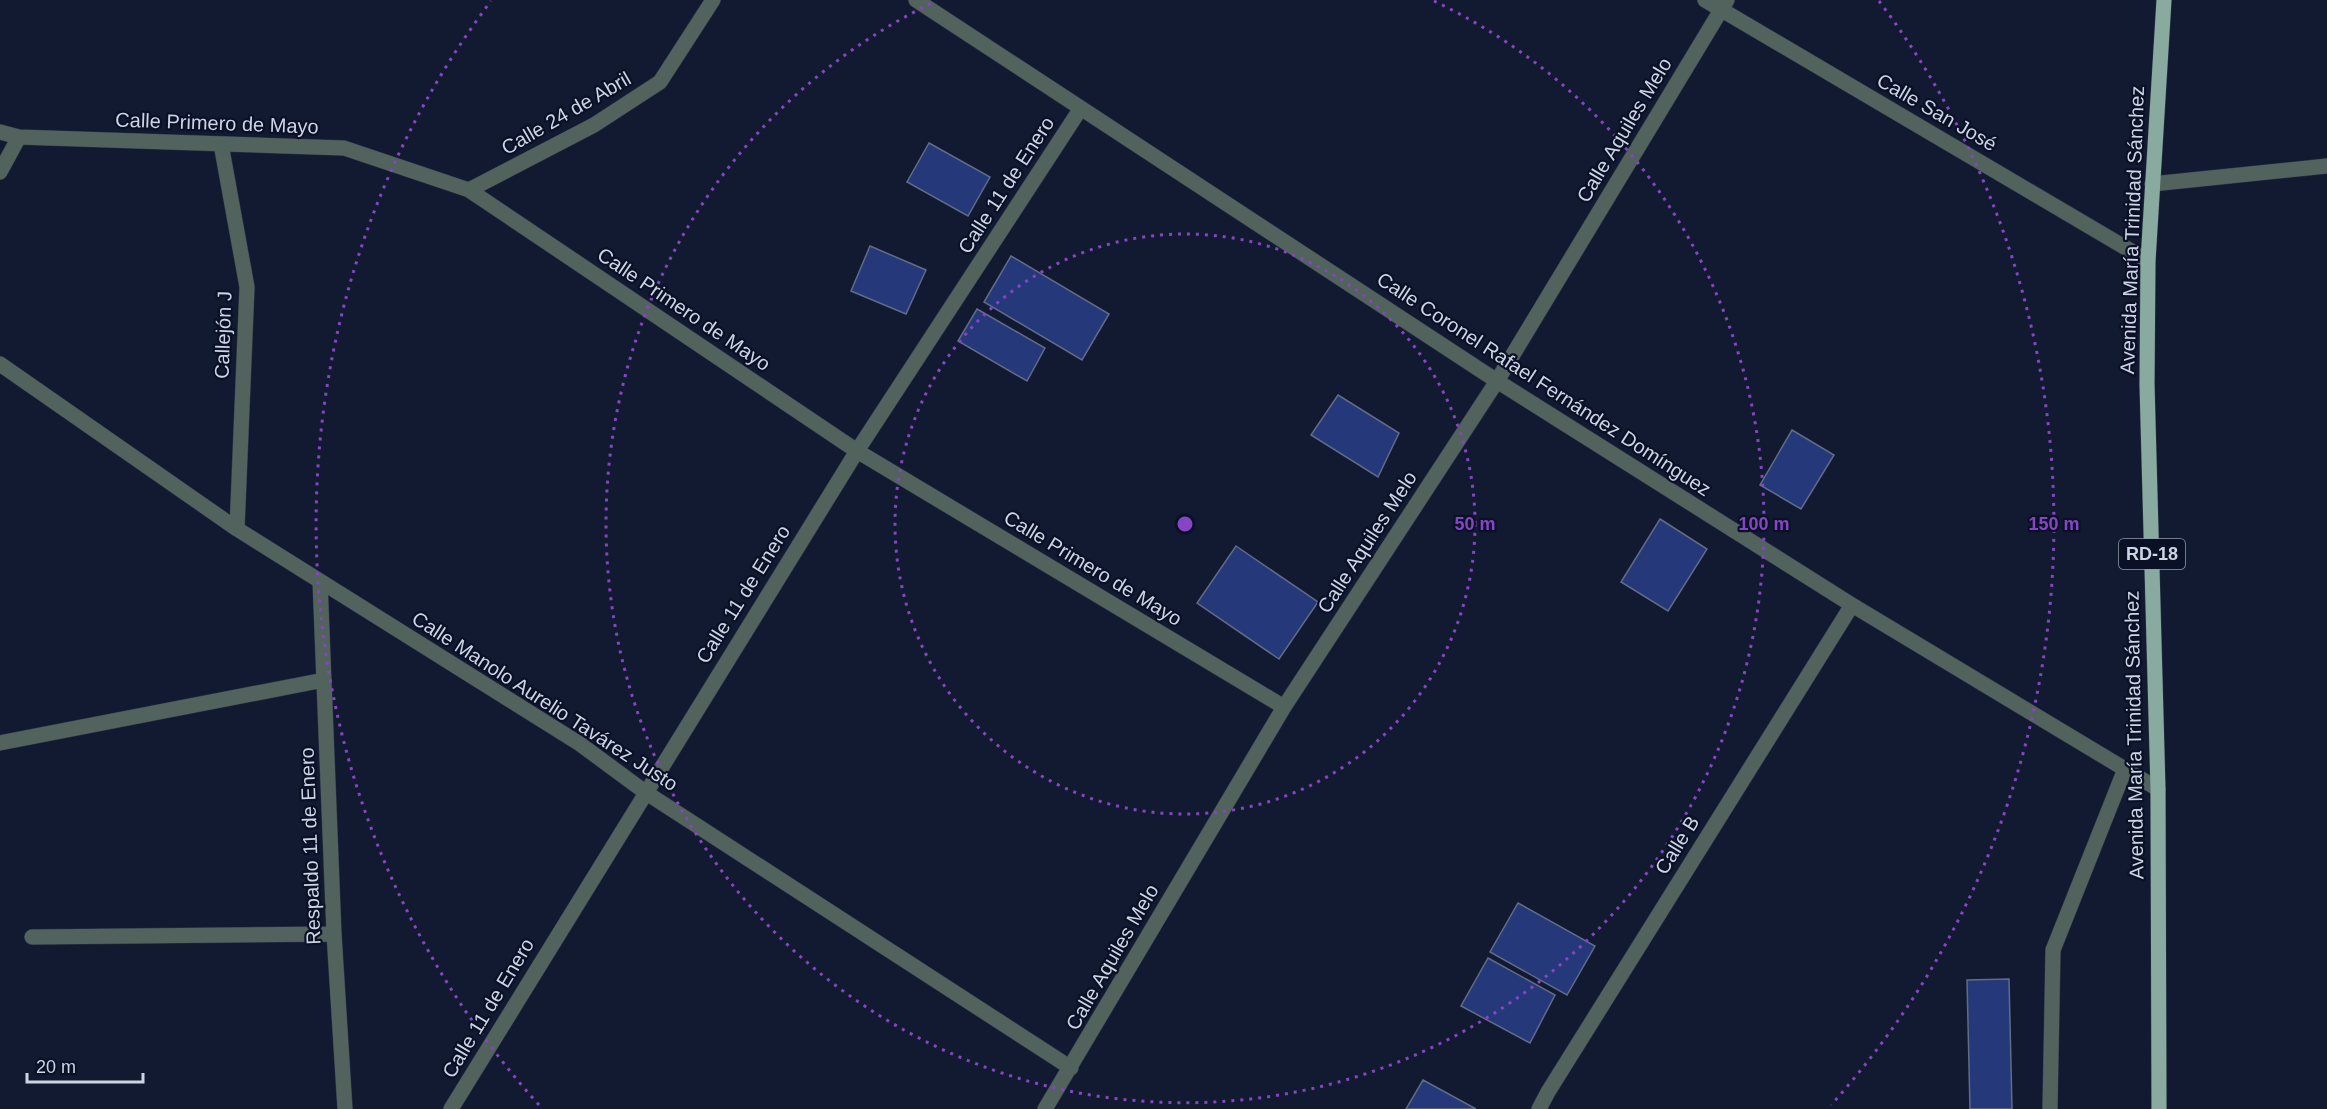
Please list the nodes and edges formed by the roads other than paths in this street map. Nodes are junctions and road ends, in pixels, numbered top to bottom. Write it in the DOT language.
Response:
graph roads {
  1 [pos="713,0"];
  2 [pos="916,0"];
  3 [pos="1705,0"];
  4 [pos="2164,0"];
  5 [pos="1724,5"];
  6 [pos="1081,108"];
  7 [pos="0,132"];
  8 [pos="19,137"];
  9 [pos="221,144"];
  10 [pos="2327,166"];
  11 [pos="0,172"];
  12 [pos="2152,184"];
  13 [pos="468,190"];
  14 [pos="2148,261"];
  15 [pos="0,364"];
  16 [pos="1497,381"];
  17 [pos="857,451"];
  18 [pos="237,529"];
  19 [pos="320,581"];
  20 [pos="1852,605"];
  21 [pos="324,680"];
  22 [pos="1284,707"];
  23 [pos="0,743"];
  24 [pos="2125,769"];
  25 [pos="2158,789"];
  26 [pos="645,792"];
  27 [pos="334,934"];
  28 [pos="32,937"];
  29 [pos="1071,1068"];
  30 [pos="345,1109"];
  31 [pos="451,1109"];
  32 [pos="1045,1109"];
  33 [pos="1539,1109"];
  34 [pos="2050,1109"];
  35 [pos="2159,1109"];
  1 -- 13 [label="street, Calle 24 de Abril"];
  2 -- 6 [label="street, Calle Coronel Rafael Fernández Domínguez"];
  3 -- 5 [label="street, Calle San José"];
  4 -- 12 [label="main road, Avenida María Trinidad Sánchez / RD-18"];
  5 -- 14 [label="street, Calle San José"];
  5 -- 16 [label="street, Calle Aquiles Melo"];
  6 -- 16 [label="street, Calle Coronel Rafael Fernández Domínguez"];
  6 -- 17 [label="street, Calle 11 de Enero"];
  7 -- 8 [label="street, Calle Primero de Mayo"];
  8 -- 9 [label="street, Calle Primero de Mayo"];
  8 -- 11 [label="street"];
  9 -- 13 [label="street, Calle Primero de Mayo"];
  9 -- 18 [label="street, Callejón J"];
  10 -- 12 [label="street"];
  12 -- 14 [label="main road, Avenida María Trinidad Sánchez / RD-18"];
  13 -- 17 [label="street, Calle Primero de Mayo"];
  14 -- 25 [label="main road, Avenida María Trinidad Sánchez / RD-18"];
  15 -- 18 [label="street, Calle Manolo Aurelio Tavárez Justo"];
  16 -- 20 [label="street, Calle Coronel Rafael Fernández Domínguez"];
  16 -- 22 [label="street, Calle Aquiles Melo"];
  17 -- 22 [label="street, Calle Primero de Mayo"];
  17 -- 26 [label="street, Calle 11 de Enero"];
  18 -- 19 [label="street, Calle Manolo Aurelio Tavárez Justo"];
  19 -- 21 [label="street, Respaldo 11 de Enero"];
  19 -- 26 [label="street, Calle Manolo Aurelio Tavárez Justo"];
  20 -- 24 [label="street, Calle Coronel Rafael Fernández Domínguez"];
  20 -- 33 [label="street, Calle B"];
  21 -- 23 [label="street"];
  21 -- 27 [label="street, Respaldo 11 de Enero"];
  22 -- 29 [label="street, Calle Aquiles Melo"];
  24 -- 25 [label="street, Calle Coronel Rafael Fernández Domínguez"];
  24 -- 34 [label="street"];
  25 -- 35 [label="main road, Avenida María Trinidad Sánchez / RD-18"];
  26 -- 29 [label="street, Calle Manolo Aurelio Tavárez Justo"];
  26 -- 31 [label="street, Calle 11 de Enero"];
  27 -- 28 [label="street"];
  27 -- 30 [label="street, Respaldo 11 de Enero"];
  29 -- 32 [label="street, Calle Aquiles Melo"];
}
